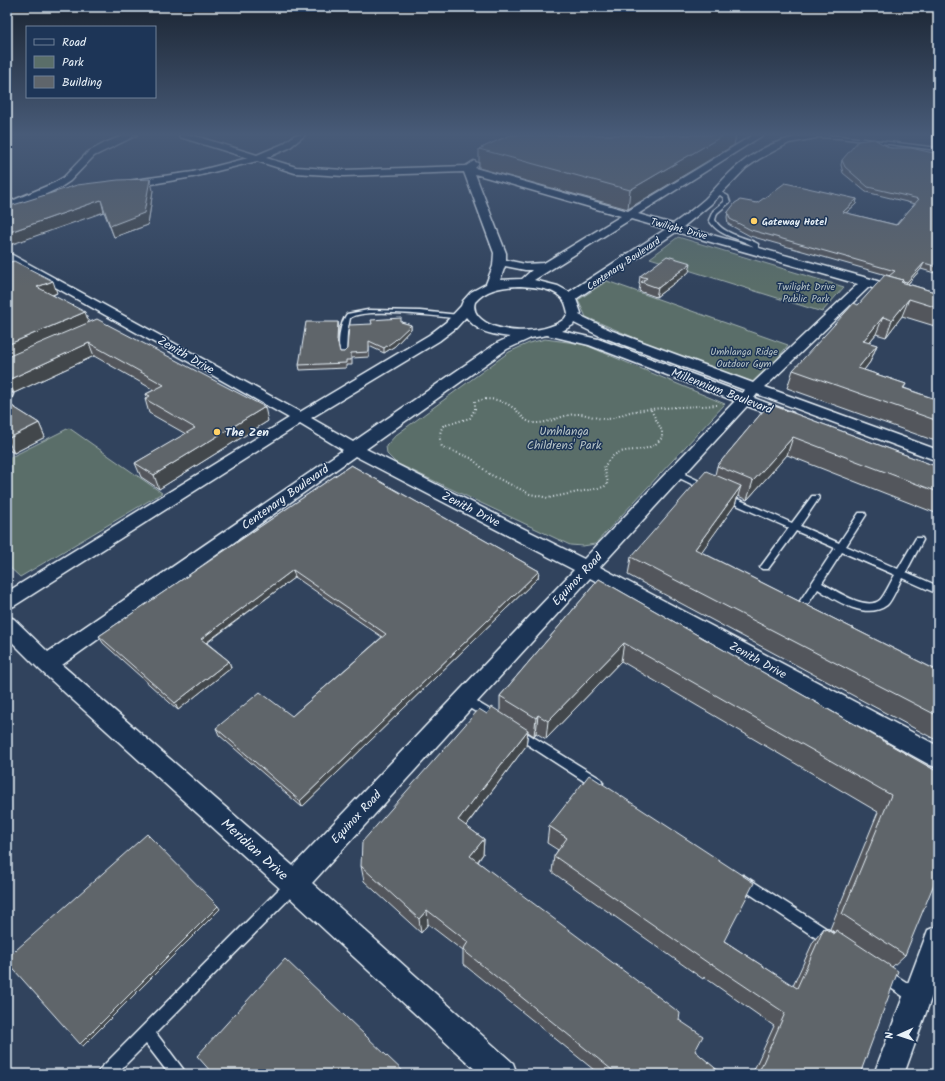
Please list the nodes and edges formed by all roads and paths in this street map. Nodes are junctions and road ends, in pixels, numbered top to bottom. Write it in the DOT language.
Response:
graph roads {
  1 [pos="56,185"];
  2 [pos="474,185"];
  3 [pos="526,185"];
  4 [pos="678,185"];
  5 [pos="723,185"];
  6 [pos="717,191"];
  7 [pos="48,200"];
  8 [pos="7,206"];
  9 [pos="7,214"];
  10 [pos="631,215"];
  11 [pos="676,227"];
  12 [pos="756,250"];
  13 [pos="500,253"];
  14 [pos="7,255"];
  15 [pos="507,263"];
  16 [pos="548,266"];
  17 [pos="521,282"];
  18 [pos="867,282"];
  19 [pos="491,286"];
  20 [pos="890,289"];
  21 [pos="569,298"];
  22 [pos="463,312"];
  23 [pos="573,317"];
  24 [pos="120,318"];
  25 [pos="106,324"];
  26 [pos="550,332"];
  27 [pos="526,335"];
  28 [pos="343,354"];
  29 [pos="7,392"];
  30 [pos="749,394"];
  31 [pos="7,398"];
  32 [pos="721,405"];
  33 [pos="651,410"];
  34 [pos="300,418"];
  35 [pos="819,428"];
  36 [pos="353,449"];
  37 [pos="938,456"];
  38 [pos="676,473"];
  39 [pos="815,498"];
  40 [pos="862,516"];
  41 [pos="793,527"];
  42 [pos="919,540"];
  43 [pos="841,548"];
  44 [pos="765,567"];
  45 [pos="587,568"];
  46 [pos="900,573"];
  47 [pos="816,584"];
  48 [pos="938,590"];
  49 [pos="7,601"];
  50 [pos="796,614"];
  51 [pos="7,624"];
  52 [pos="47,664"];
  53 [pos="465,700"];
  54 [pos="938,758"];
  55 [pos="606,789"];
  56 [pos="732,874"];
  57 [pos="294,884"];
  58 [pos="938,940"];
  59 [pos="838,944"];
  60 [pos="871,966"];
  61 [pos="917,997"];
  62 [pos="146,1032"];
  63 [pos="105,1074"];
  64 [pos="178,1074"];
  65 [pos="502,1074"];
  66 [pos="890,1074"];
  1 -- 8 [label="street"];
  2 -- 13 [label="street"];
  3 -- 10 [label="street, Twilight Drive"];
  4 -- 10 [label="street"];
  5 -- 6 [label="street, Centenary Boulevard"];
  6 -- 11 [label="street, Centenary Boulevard"];
  6 -- 12 [label="lane"];
  7 -- 9 [label="street"];
  10 -- 11 [label="street, Twilight Drive"];
  10 -- 16 [label="street"];
  11 -- 12 [label="street, Twilight Drive"];
  11 -- 21 [label="street, Centenary Boulevard"];
  12 -- 18 [label="street, Twilight Drive"];
  13 -- 15 [label="street"];
  13 -- 19 [label="street"];
  14 -- 24 [label="street, Zenith Drive"];
  15 -- 16 [label="street"];
  15 -- 17 [label="street"];
  16 -- 17 [label="street"];
  17 -- 19 [label="street"];
  17 -- 21 [label="street"];
  18 -- 20 [label="street, Twilight Drive"];
  18 -- 30 [label="street, Equinox Road"];
  19 -- 22 [label="street"];
  21 -- 23 [label="street"];
  22 -- 27 [label="street"];
  22 -- 28 [label="lane"];
  22 -- 34 [label="street"];
  23 -- 26 [label="street"];
  23 -- 30 [label="street, Millennium Boulevard"];
  24 -- 25 [label="street"];
  24 -- 34 [label="street, Zenith Drive"];
  26 -- 27 [label="street"];
  26 -- 30 [label="street, Millennium Boulevard"];
  27 -- 36 [label="street, Centenary Boulevard"];
  29 -- 31 [label="lane"];
  30 -- 35 [label="street, Millennium Boulevard"];
  30 -- 37 [label="street, Millennium Boulevard"];
  30 -- 38 [label="street, Equinox Road"];
  32 -- 33 [label="path"];
  33 -- 33 [label="path"];
  34 -- 36 [label="street, Zenith Drive"];
  34 -- 49 [label="street"];
  36 -- 45 [label="street, Zenith Drive"];
  36 -- 52 [label="street, Centenary Boulevard"];
  38 -- 41 [label="lane"];
  38 -- 45 [label="street, Equinox Road"];
  39 -- 41 [label="lane"];
  40 -- 43 [label="lane"];
  41 -- 43 [label="lane"];
  41 -- 44 [label="lane"];
  42 -- 46 [label="lane"];
  43 -- 46 [label="lane"];
  43 -- 47 [label="lane"];
  45 -- 53 [label="street, Equinox Road"];
  45 -- 54 [label="street, Zenith Drive"];
  46 -- 47 [label="lane"];
  46 -- 48 [label="lane"];
  47 -- 50 [label="lane"];
  51 -- 52 [label="street, Meridian Drive"];
  52 -- 57 [label="street, Meridian Drive"];
  53 -- 55 [label="lane"];
  53 -- 57 [label="street, Equinox Road"];
  56 -- 59 [label="lane"];
  57 -- 62 [label="lane"];
  57 -- 65 [label="street, Meridian Drive"];
  58 -- 61 [label="street"];
  60 -- 61 [label="lane"];
  61 -- 66 [label="street"];
  62 -- 63 [label="lane"];
  62 -- 64 [label="lane"];
}
